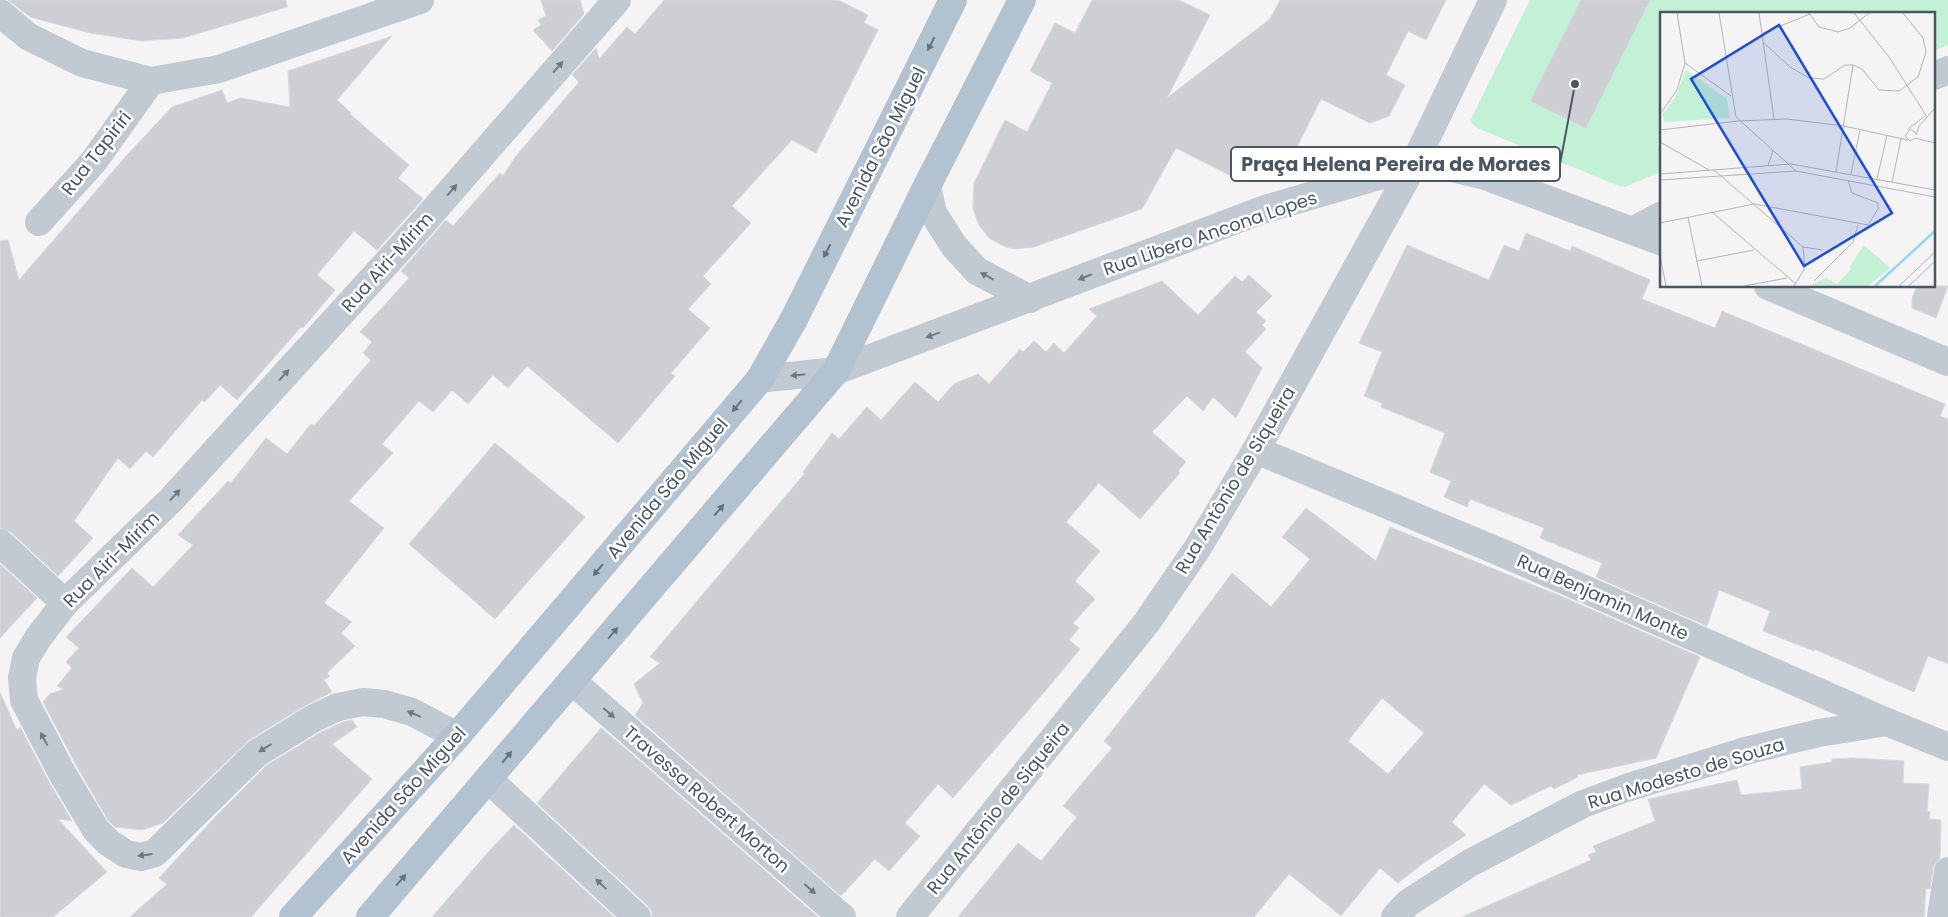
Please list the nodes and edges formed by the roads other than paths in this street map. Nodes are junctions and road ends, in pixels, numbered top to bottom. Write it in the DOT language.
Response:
graph roads {
  1 [pos="420,0"];
  2 [pos="616,0"];
  3 [pos="953,0"];
  4 [pos="1022,0"];
  5 [pos="1494,0"];
  6 [pos="599,11"];
  7 [pos="0,13"];
  8 [pos="1948,70"];
  9 [pos="1936,75"];
  10 [pos="151,81"];
  11 [pos="1413,166"];
  12 [pos="927,186"];
  13 [pos="1660,216"];
  14 [pos="39,222"];
  15 [pos="1634,230"];
  16 [pos="1660,241"];
  17 [pos="1773,288"];
  18 [pos="1030,299"];
  19 [pos="1948,362"];
  20 [pos="836,371"];
  21 [pos="760,379"];
  22 [pos="1256,450"];
  23 [pos="0,543"];
  24 [pos="65,603"];
  25 [pos="572,680"];
  26 [pos="1887,722"];
  27 [pos="457,736"];
  28 [pos="1948,747"];
  29 [pos="488,779"];
  30 [pos="1948,871"];
  31 [pos="293,917"];
  32 [pos="370,917"];
  33 [pos="637,917"];
  34 [pos="842,917"];
  35 [pos="910,917"];
  36 [pos="1395,917"];
  37 [pos="1941,917"];
  1 -- 10 [label="street"];
  2 -- 6 [label="street, Rua Airi-Mirim"];
  3 -- 21 [label="main road, Avenida São Miguel, one-way"];
  4 -- 12 [label="main road"];
  5 -- 11 [label="street, Rua Antônio de Siqueira"];
  24 -- 6 [label="street, Rua Airi-Mirim, one-way"];
  7 -- 10 [label="street"];
  8 -- 9 [label="street"];
  10 -- 14 [label="street, Rua Tapiriri"];
  11 -- 15 [label="street, Rua Libero Ancona Lopes"];
  11 -- 18 [label="street, Rua Libero Ancona Lopes, one-way"];
  11 -- 22 [label="street, Rua Antônio de Siqueira"];
  18 -- 12 [label="street, one-way"];
  12 -- 20 [label="main road"];
  13 -- 15 [label="street"];
  15 -- 16 [label="street, Rua Libero Ancona Lopes"];
  17 -- 19 [label="street"];
  18 -- 20 [label="street, Rua Libero Ancona Lopes, one-way"];
  20 -- 21 [label="street, Rua Libero Ancona Lopes, one-way"];
  25 -- 20 [label="main road, one-way"];
  21 -- 27 [label="main road, Avenida São Miguel, one-way"];
  22 -- 26 [label="street, Rua Benjamin Monte"];
  22 -- 35 [label="street, Rua Antônio de Siqueira"];
  23 -- 24 [label="street"];
  27 -- 24 [label="street, Rua Airi-Mirim, one-way"];
  29 -- 25 [label="main road, one-way"];
  25 -- 34 [label="street, Travessa Robert Morton, one-way"];
  26 -- 28 [label="street, Rua Benjamin Monte"];
  26 -- 36 [label="street, Rua Modesto de Souza"];
  27 -- 31 [label="main road, Avenida São Miguel"];
  32 -- 29 [label="main road, one-way"];
  33 -- 29 [label="street, one-way"];
  30 -- 37 [label="street"];
}
